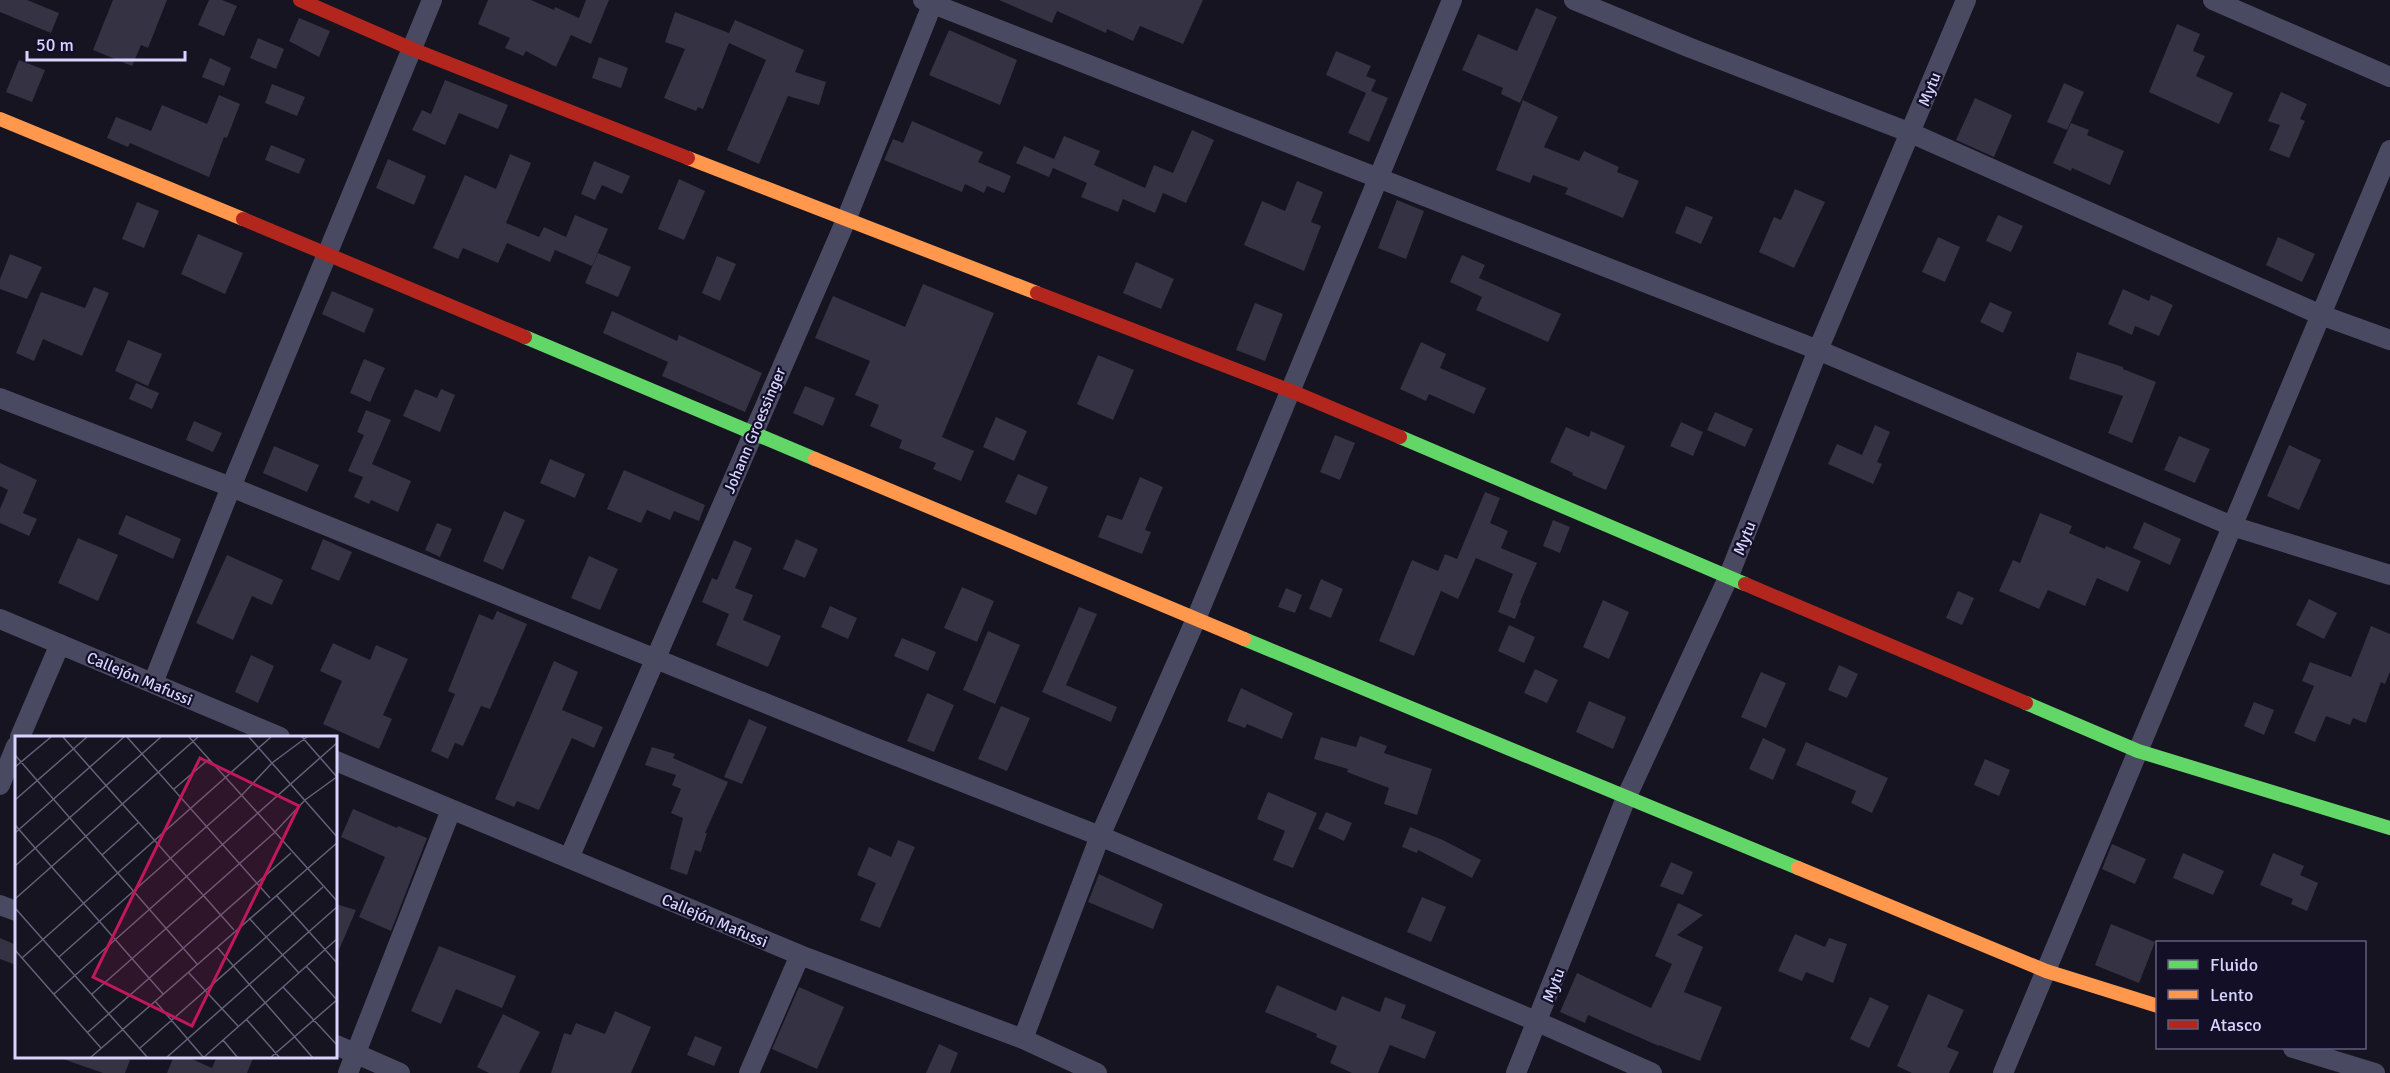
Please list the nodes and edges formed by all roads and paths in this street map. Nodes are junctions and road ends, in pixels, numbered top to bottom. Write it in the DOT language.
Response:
graph roads {
  1 [pos="300,0"];
  2 [pos="432,0"];
  3 [pos="1452,0"];
  4 [pos="1574,0"];
  5 [pos="1965,0"];
  6 [pos="2213,0"];
  7 [pos="930,1"];
  8 [pos="412,50"];
  9 [pos="2390,77"];
  10 [pos="0,119"];
  11 [pos="1911,133"];
  12 [pos="2390,150"];
  13 [pos="1377,176"];
  14 [pos="846,220"];
  15 [pos="328,254"];
  16 [pos="2321,315"];
  17 [pos="2390,340"];
  18 [pos="1818,350"];
  19 [pos="1291,391"];
  20 [pos="0,398"];
  21 [pos="753,433"];
  22 [pos="231,487"];
  23 [pos="2232,526"];
  24 [pos="2390,575"];
  25 [pos="1728,578"];
  26 [pos="0,619"];
  27 [pos="1196,619"];
  28 [pos="60,644"];
  29 [pos="657,659"];
  30 [pos="153,683"];
  31 [pos="20,736"];
  32 [pos="278,736"];
  33 [pos="15,748"];
  34 [pos="2138,751"];
  35 [pos="338,762"];
  36 [pos="0,785"];
  37 [pos="1626,798"];
  38 [pos="451,810"];
  39 [pos="2390,828"];
  40 [pos="1100,836"];
  41 [pos="569,858"];
  42 [pos="0,904"];
  43 [pos="15,911"];
  44 [pos="800,955"];
  45 [pos="2046,971"];
  46 [pos="2156,1006"];
  47 [pos="1538,1022"];
  48 [pos="1023,1039"];
  49 [pos="338,1046"];
  50 [pos="2299,1049"];
  51 [pos="356,1054"];
  52 [pos="348,1073"];
  53 [pos="400,1073"];
  54 [pos="749,1073"];
  55 [pos="1097,1073"];
  56 [pos="1516,1073"];
  57 [pos="1652,1073"];
  58 [pos="2003,1073"];
  59 [pos="2375,1073"];
  1 -- 8 [label="street"];
  2 -- 8 [label="street"];
  3 -- 13 [label="street"];
  4 -- 11 [label="street"];
  5 -- 11 [label="street, Mytu"];
  6 -- 9 [label="street"];
  7 -- 13 [label="street"];
  7 -- 14 [label="street, Johann Groessinger"];
  8 -- 14 [label="street"];
  8 -- 15 [label="street"];
  10 -- 15 [label="street"];
  11 -- 16 [label="street"];
  11 -- 18 [label="street, Mytu"];
  12 -- 16 [label="street"];
  13 -- 18 [label="street"];
  13 -- 19 [label="street"];
  14 -- 19 [label="street"];
  14 -- 21 [label="street, Johann Groessinger"];
  15 -- 21 [label="street"];
  15 -- 22 [label="street"];
  16 -- 17 [label="street"];
  16 -- 23 [label="street"];
  18 -- 23 [label="street"];
  18 -- 25 [label="street, Mytu"];
  19 -- 25 [label="street"];
  19 -- 27 [label="street"];
  20 -- 22 [label="street"];
  21 -- 27 [label="street"];
  21 -- 29 [label="street, Johann Groessinger"];
  22 -- 29 [label="street"];
  22 -- 30 [label="street"];
  23 -- 24 [label="street"];
  23 -- 34 [label="street"];
  25 -- 34 [label="street"];
  25 -- 37 [label="street, Mytu"];
  26 -- 28 [label="street, Callejón Mafussi"];
  27 -- 37 [label="street"];
  27 -- 40 [label="street"];
  28 -- 30 [label="street, Callejón Mafussi"];
  28 -- 31 [label="street"];
  29 -- 40 [label="street"];
  29 -- 41 [label="street, Johann Groessinger"];
  30 -- 32 [label="street, Callejón Mafussi"];
  33 -- 36 [label="street"];
  34 -- 39 [label="street"];
  34 -- 45 [label="street"];
  35 -- 38 [label="street, Callejón Mafussi"];
  37 -- 45 [label="street"];
  37 -- 47 [label="street, Mytu"];
  38 -- 41 [label="street, Callejón Mafussi"];
  38 -- 51 [label="street"];
  40 -- 47 [label="street"];
  40 -- 48 [label="street"];
  41 -- 44 [label="street, Callejón Mafussi"];
  42 -- 43 [label="street"];
  44 -- 48 [label="street, Callejón Mafussi"];
  44 -- 54 [label="street"];
  45 -- 46 [label="street"];
  45 -- 58 [label="street"];
  47 -- 56 [label="street, Mytu"];
  47 -- 57 [label="street"];
  48 -- 55 [label="street, Callejón Mafussi"];
  49 -- 51 [label="street"];
  50 -- 59 [label="street"];
  51 -- 52 [label="street"];
  51 -- 53 [label="street"];
}
